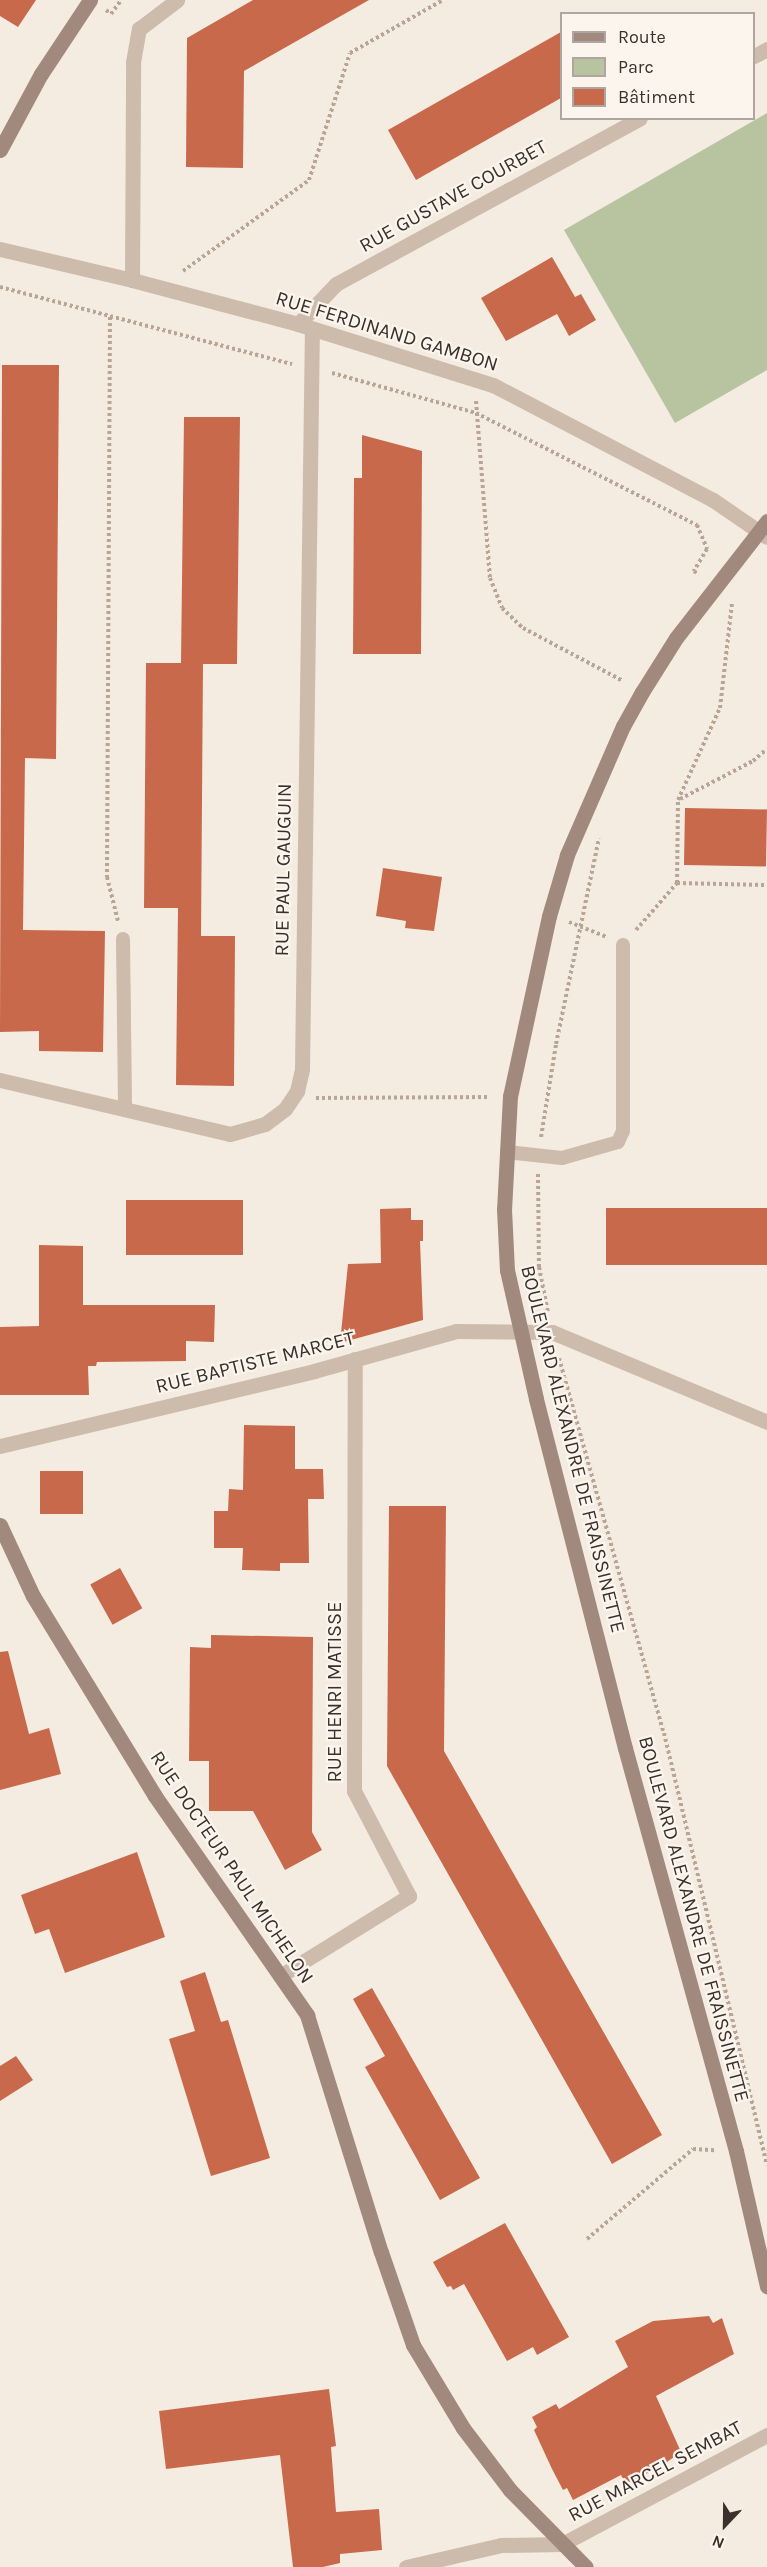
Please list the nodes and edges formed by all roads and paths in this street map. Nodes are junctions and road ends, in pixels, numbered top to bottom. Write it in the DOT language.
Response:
graph roads {
  1 [pos="90,0"];
  2 [pos="177,0"];
  3 [pos="443,0"];
  4 [pos="636,120"];
  5 [pos="0,150"];
  6 [pos="0,249"];
  7 [pos="132,280"];
  8 [pos="0,287"];
  9 [pos="160,287"];
  10 [pos="110,317"];
  11 [pos="305,326"];
  12 [pos="310,368"];
  13 [pos="478,380"];
  14 [pos="476,413"];
  15 [pos="764,530"];
  16 [pos="717,587"];
  17 [pos="726,608"];
  18 [pos="600,669"];
  19 [pos="767,749"];
  20 [pos="678,800"];
  21 [pos="602,826"];
  22 [pos="677,883"];
  23 [pos="767,885"];
  24 [pos="549,916"];
  25 [pos="581,925"];
  26 [pos="123,939"];
  27 [pos="622,945"];
  28 [pos="0,1080"];
  29 [pos="510,1096"];
  30 [pos="292,1098"];
  31 [pos="125,1110"];
  32 [pos="507,1152"];
  33 [pos="537,1156"];
  34 [pos="520,1330"];
  35 [pos="552,1332"];
  36 [pos="355,1359"];
  37 [pos="767,1422"];
  38 [pos="0,1446"];
  39 [pos="0,1525"];
  40 [pos="280,1976"];
  41 [pos="693,2149"];
  42 [pos="767,2165"];
  43 [pos="587,2239"];
  44 [pos="767,2286"];
  45 [pos="767,2436"];
  46 [pos="562,2544"];
  47 [pos="406,2567"];
  48 [pos="586,2567"];
  1 -- 5 [label="street"];
  2 -- 7 [label="street"];
  3 -- 9 [label="path"];
  4 -- 11 [label="street, RUE GUSTAVE COURBET"];
  6 -- 7 [label="street, RUE FERDINAND GAMBON"];
  7 -- 9 [label="street, RUE FERDINAND GAMBON"];
  8 -- 10 [label="path"];
  9 -- 11 [label="street, RUE FERDINAND GAMBON"];
  10 -- 12 [label="path"];
  10 -- 26 [label="path"];
  11 -- 12 [label="street, RUE PAUL GAUGUIN"];
  11 -- 13 [label="street, RUE FERDINAND GAMBON"];
  12 -- 14 [label="path"];
  12 -- 30 [label="street, RUE PAUL GAUGUIN"];
  13 -- 14 [label="path"];
  13 -- 15 [label="street, RUE FERDINAND GAMBON"];
  14 -- 16 [label="path"];
  14 -- 18 [label="path"];
  15 -- 16 [label="street, BOULEVARD ALEXANDRE DE FRAISSINETTE"];
  16 -- 24 [label="street, BOULEVARD ALEXANDRE DE FRAISSINETTE"];
  17 -- 20 [label="path"];
  19 -- 20 [label="path"];
  20 -- 22 [label="path"];
  21 -- 25 [label="path"];
  22 -- 23 [label="path"];
  22 -- 27 [label="path"];
  24 -- 25 [label="path"];
  24 -- 29 [label="street, BOULEVARD ALEXANDRE DE FRAISSINETTE"];
  25 -- 27 [label="path"];
  25 -- 33 [label="path"];
  26 -- 31 [label="lane"];
  27 -- 33 [label="lane"];
  28 -- 31 [label="street, RUE PAUL GAUGUIN"];
  29 -- 30 [label="path"];
  29 -- 32 [label="street, BOULEVARD ALEXANDRE DE FRAISSINETTE"];
  30 -- 31 [label="street, RUE PAUL GAUGUIN"];
  32 -- 33 [label="lane"];
  32 -- 34 [label="street, BOULEVARD ALEXANDRE DE FRAISSINETTE"];
  33 -- 35 [label="path"];
  34 -- 35 [label="street, RUE BAPTISTE MARCET"];
  34 -- 36 [label="street, RUE BAPTISTE MARCET"];
  34 -- 44 [label="street, BOULEVARD ALEXANDRE DE FRAISSINETTE"];
  35 -- 37 [label="street, RUE BAPTISTE MARCET"];
  35 -- 42 [label="path"];
  36 -- 38 [label="street, RUE BAPTISTE MARCET"];
  36 -- 40 [label="street, RUE HENRI MATISSE"];
  39 -- 40 [label="street, RUE DOCTEUR PAUL MICHELON"];
  40 -- 46 [label="street, RUE DOCTEUR PAUL MICHELON"];
  41 -- 43 [label="path"];
  45 -- 46 [label="street, RUE MARCEL SEMBAT"];
  46 -- 47 [label="street"];
  46 -- 48 [label="street, RUE DOCTEUR PAUL MICHELON"];
}
